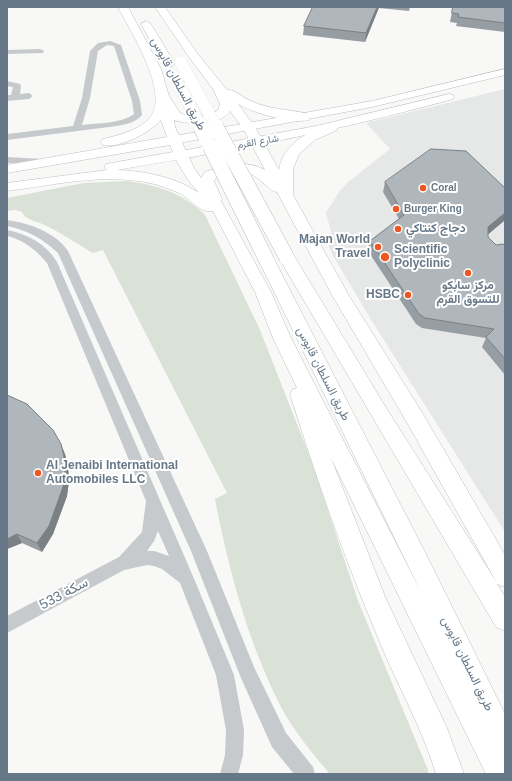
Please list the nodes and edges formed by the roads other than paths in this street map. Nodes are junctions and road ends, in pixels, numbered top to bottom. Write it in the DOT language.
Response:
graph roads {
  1 [pos="123,7"];
  2 [pos="160,7"];
  3 [pos="144,10"];
  4 [pos="40,51"];
  5 [pos="7,52"];
  6 [pos="175,58"];
  7 [pos="505,72"];
  8 [pos="505,81"];
  9 [pos="215,82"];
  10 [pos="7,83"];
  11 [pos="163,93"];
  12 [pos="29,96"];
  13 [pos="11,97"];
  14 [pos="304,117"];
  15 [pos="250,127"];
  16 [pos="332,127"];
  17 [pos="77,128"];
  18 [pos="7,137"];
  19 [pos="174,140"];
  20 [pos="258,142"];
  21 [pos="181,155"];
  22 [pos="7,160"];
  23 [pos="49,162"];
  24 [pos="7,169"];
  25 [pos="7,186"];
  26 [pos="288,200"];
  27 [pos="218,206"];
  28 [pos="7,223"];
  29 [pos="7,233"];
  30 [pos="263,292"];
  31 [pos="282,338"];
  32 [pos="151,496"];
  33 [pos="120,564"];
  34 [pos="505,576"];
  35 [pos="187,581"];
  36 [pos="505,619"];
  37 [pos="7,625"];
  38 [pos="505,743"];
  39 [pos="229,774"];
  40 [pos="306,774"];
  41 [pos="450,774"];
  42 [pos="500,774"];
  1 -- 11 [label="highway"];
  2 -- 9 [label="highway"];
  3 -- 6 [label="highway, طريق السلطان قابوس"];
  4 -- 5 [label="street"];
  6 -- 36 [label="highway, طريق السلطان قابوس, bridge"];
  6 -- 38 [label="highway, طريق السلطان قابوس, bridge"];
  7 -- 14 [label="main road, شارع القرم"];
  8 -- 16 [label="main road, شارع القرم"];
  9 -- 11 [label="highway"];
  9 -- 14 [label="highway"];
  9 -- 15 [label="highway"];
  10 -- 13 [label="street"];
  11 -- 19 [label="highway"];
  11 -- 23 [label="highway"];
  12 -- 13 [label="street"];
  14 -- 15 [label="main road, شارع القرم"];
  15 -- 19 [label="main road, شارع القرم"];
  15 -- 20 [label="highway"];
  16 -- 20 [label="main road, شارع القرم"];
  16 -- 26 [label="highway"];
  17 -- 17 [label="street"];
  17 -- 18 [label="street"];
  19 -- 21 [label="highway"];
  19 -- 23 [label="highway, شارع القرم"];
  20 -- 21 [label="main road, شارع القرم"];
  20 -- 26 [label="highway"];
  21 -- 25 [label="highway, شارع القرم"];
  21 -- 27 [label="highway"];
  22 -- 23 [label="street"];
  23 -- 24 [label="highway, شارع القرم"];
  25 -- 30 [label="highway"];
  26 -- 27 [label="highway"];
  26 -- 34 [label="highway"];
  27 -- 30 [label="highway"];
  28 -- 40 [label="street"];
  29 -- 32 [label="street"];
  30 -- 31 [label="highway"];
  31 -- 41 [label="highway"];
  31 -- 42 [label="highway"];
  32 -- 33 [label="street, سكة 533"];
  32 -- 35 [label="street"];
  33 -- 35 [label="street, سكة 533"];
  33 -- 37 [label="street, سكة 533"];
  35 -- 39 [label="street"];
}
